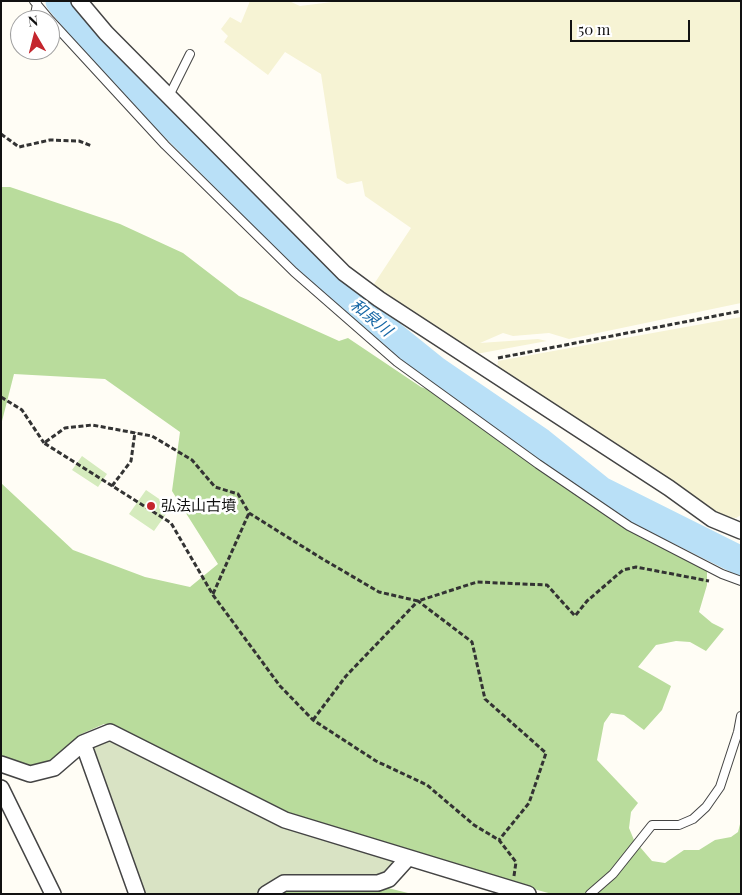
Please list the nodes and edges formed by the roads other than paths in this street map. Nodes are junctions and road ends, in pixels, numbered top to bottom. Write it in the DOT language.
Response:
graph roads {
  1 [pos="79,1"];
  2 [pos="60,31"];
  3 [pos="190,54"];
  4 [pos="169,96"];
  5 [pos="741,531"];
  6 [pos="741,581"];
  7 [pos="741,716"];
  8 [pos="740,734"];
  9 [pos="83,743"];
  10 [pos="1,764"];
  11 [pos="1,788"];
  12 [pos="408,858"];
  13 [pos="53,894"];
  14 [pos="136,894"];
  15 [pos="266,894"];
  16 [pos="528,894"];
  17 [pos="590,894"];
  1 -- 4 [label="street"];
  2 -- 6 [label="lane"];
  3 -- 4 [label="lane"];
  4 -- 5 [label="street"];
  7 -- 8 [label="lane"];
  8 -- 17 [label="lane"];
  9 -- 10 [label="street"];
  9 -- 12 [label="street"];
  9 -- 14 [label="street"];
  11 -- 13 [label="street"];
  12 -- 15 [label="street"];
  12 -- 16 [label="street"];
}
